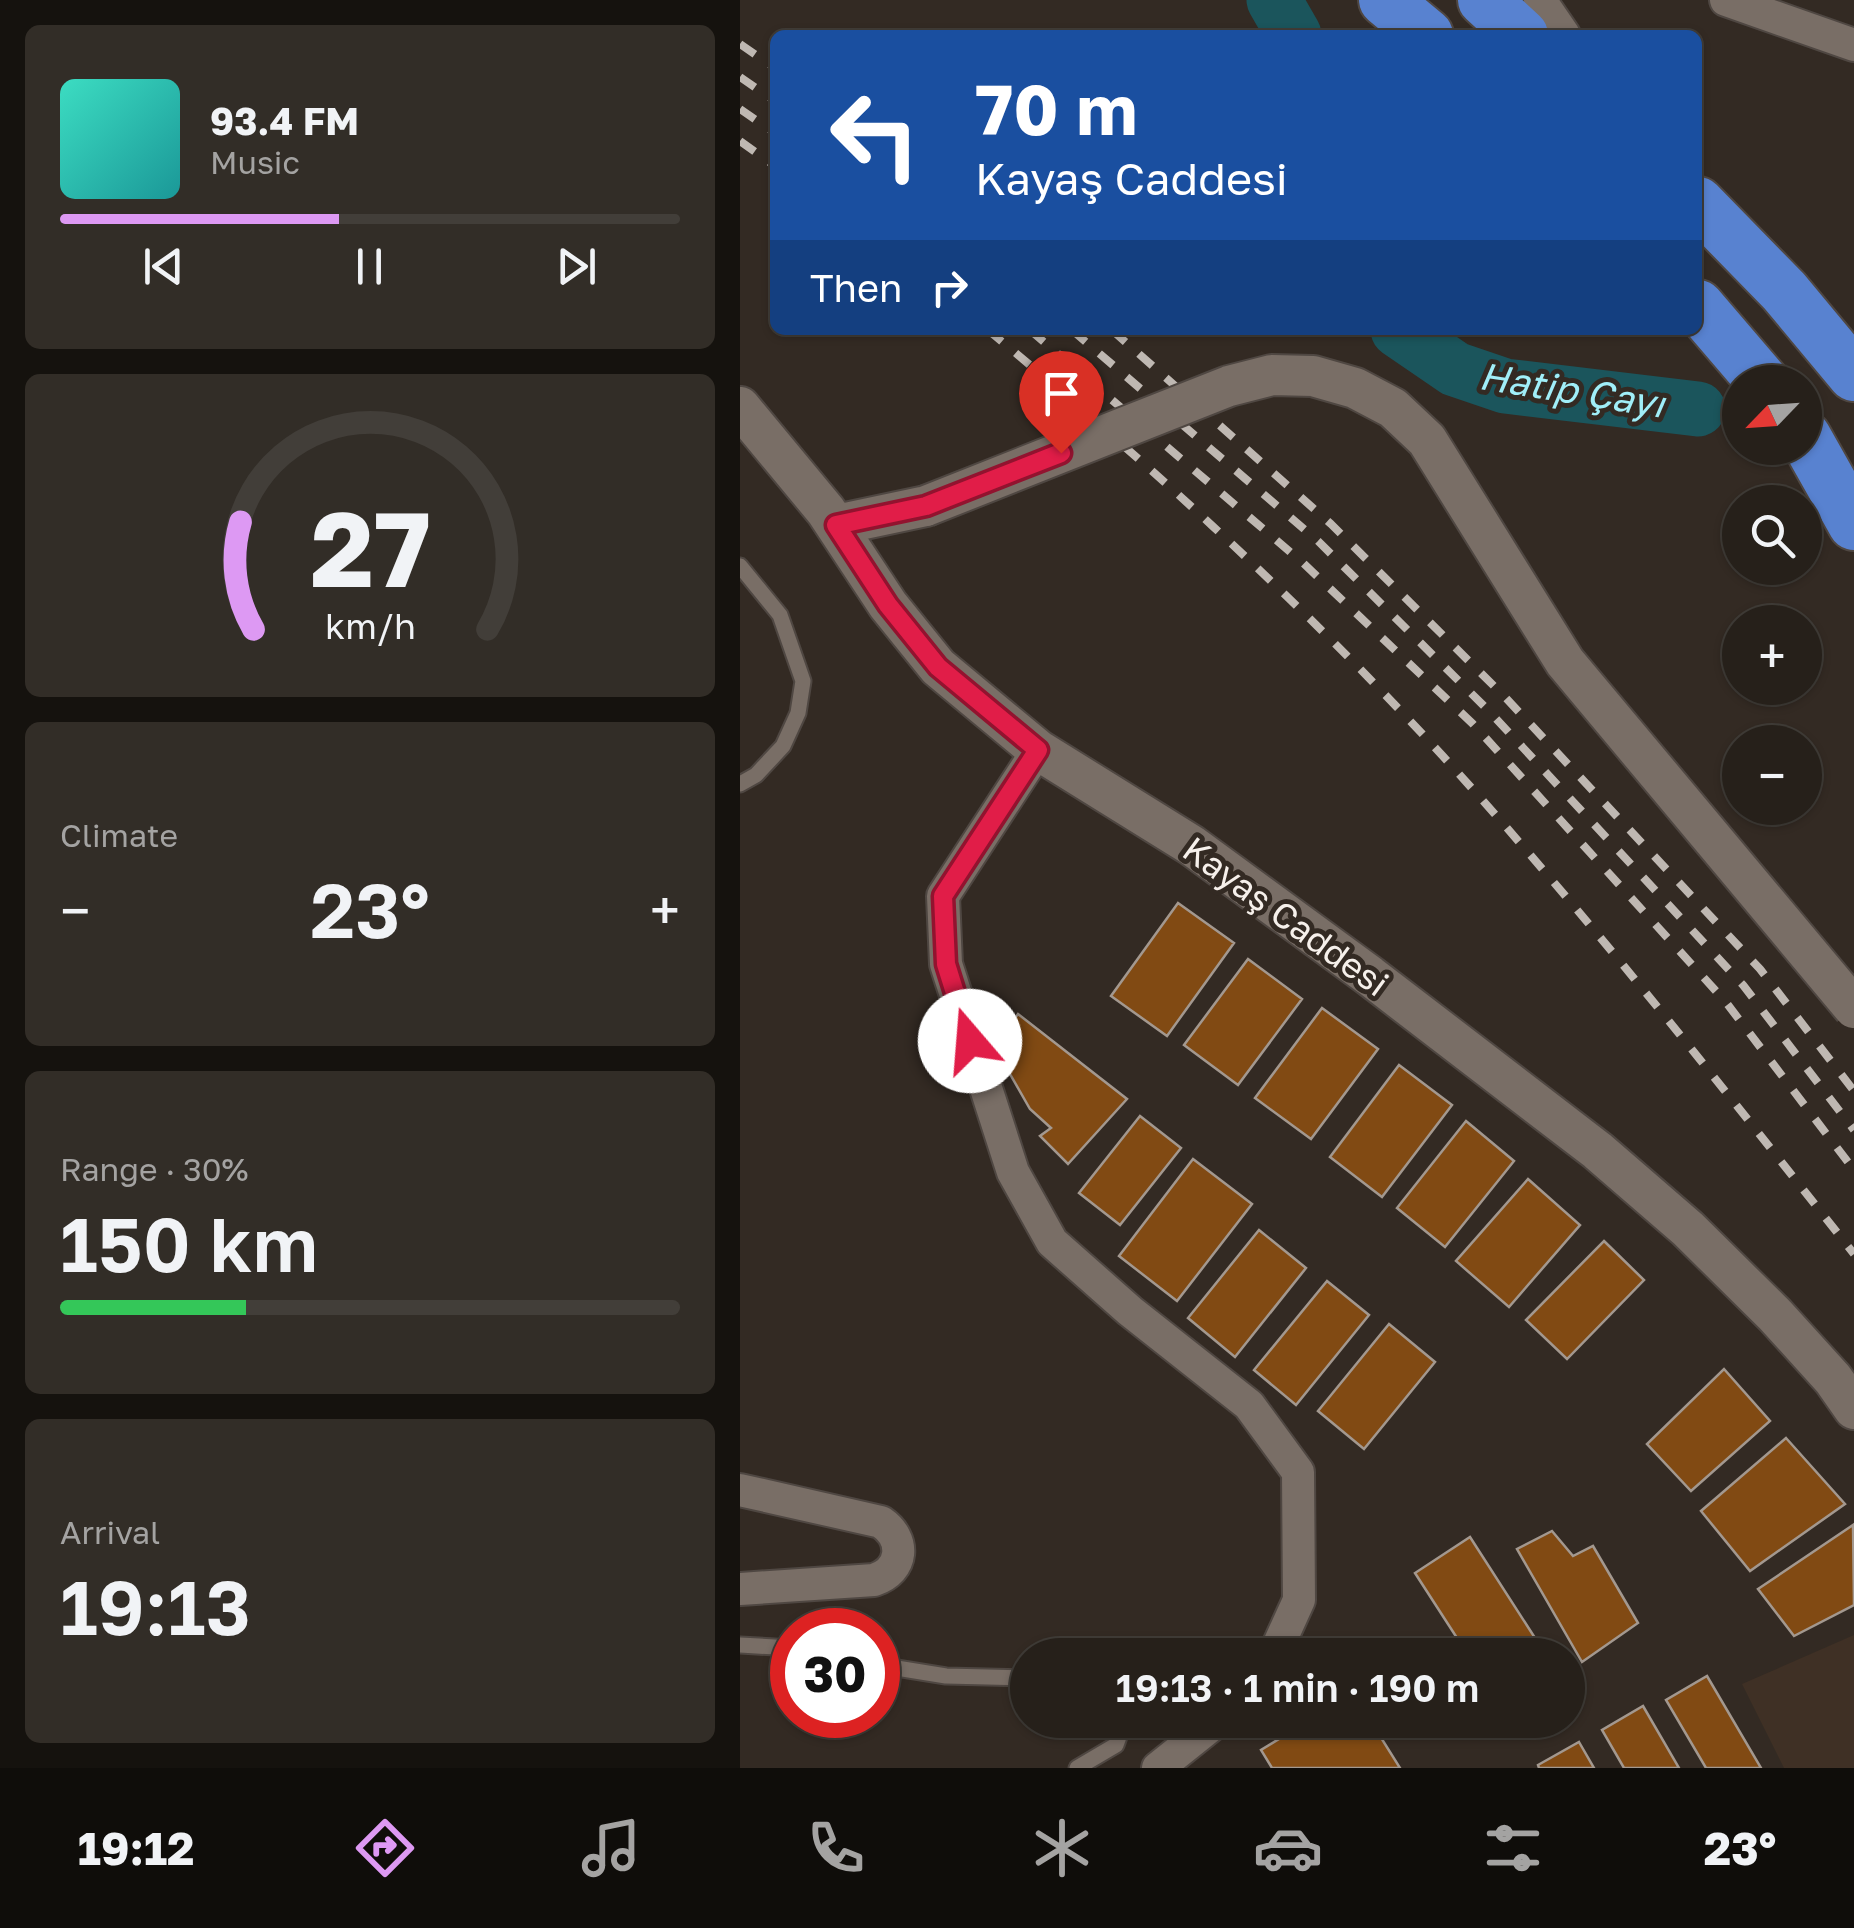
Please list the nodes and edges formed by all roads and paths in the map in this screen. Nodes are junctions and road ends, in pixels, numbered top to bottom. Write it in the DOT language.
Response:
graph roads {
  1 [pos="1386,0"];
  2 [pos="1484,0"];
  3 [pos="1540,0"];
  4 [pos="1726,0"];
  5 [pos="1768,7"];
  6 [pos="1421,30"];
  7 [pos="1517,30"];
  8 [pos="1561,30"];
  9 [pos="1854,44"];
  10 [pos="1702,207"];
  11 [pos="1734,240"];
  12 [pos="1702,311"];
  13 [pos="1854,339"];
  14 [pos="1748,365"];
  15 [pos="1854,374"];
  16 [pos="740,408"];
  17 [pos="1822,455"];
  18 [pos="1822,465"];
  19 [pos="1854,494"];
  20 [pos="1854,524"];
  21 [pos="836,525"];
  22 [pos="740,566"];
  23 [pos="1038,750"];
  24 [pos="740,784"];
  25 [pos="1854,1008"];
  26 [pos="1854,1409"];
  27 [pos="740,1490"];
  28 [pos="740,1588"];
  29 [pos="1282,1638"];
  30 [pos="740,1645"];
  31 [pos="770,1647"];
  32 [pos="900,1668"];
  33 [pos="1010,1678"];
  34 [pos="1119,1738"];
  35 [pos="1196,1738"];
  36 [pos="1077,1768"];
  37 [pos="1158,1768"];
  1 -- 6 [label="highway"];
  2 -- 7 [label="highway"];
  3 -- 8 [label="street"];
  4 -- 5 [label="street"];
  5 -- 9 [label="street"];
  10 -- 11 [label="highway"];
  11 -- 13 [label="highway"];
  11 -- 15 [label="highway"];
  12 -- 14 [label="highway"];
  16 -- 21 [label="street, Kayaş Caddesi"];
  17 -- 19 [label="highway"];
  18 -- 20 [label="highway"];
  21 -- 23 [label="street, Kayaş Caddesi"];
  21 -- 25 [label="street, bridge"];
  22 -- 24 [label="lane"];
  23 -- 26 [label="street, Kayaş Caddesi"];
  23 -- 29 [label="street"];
  27 -- 28 [label="street"];
  30 -- 31 [label="lane"];
  32 -- 33 [label="lane"];
  34 -- 36 [label="lane"];
  35 -- 37 [label="street"];
}
